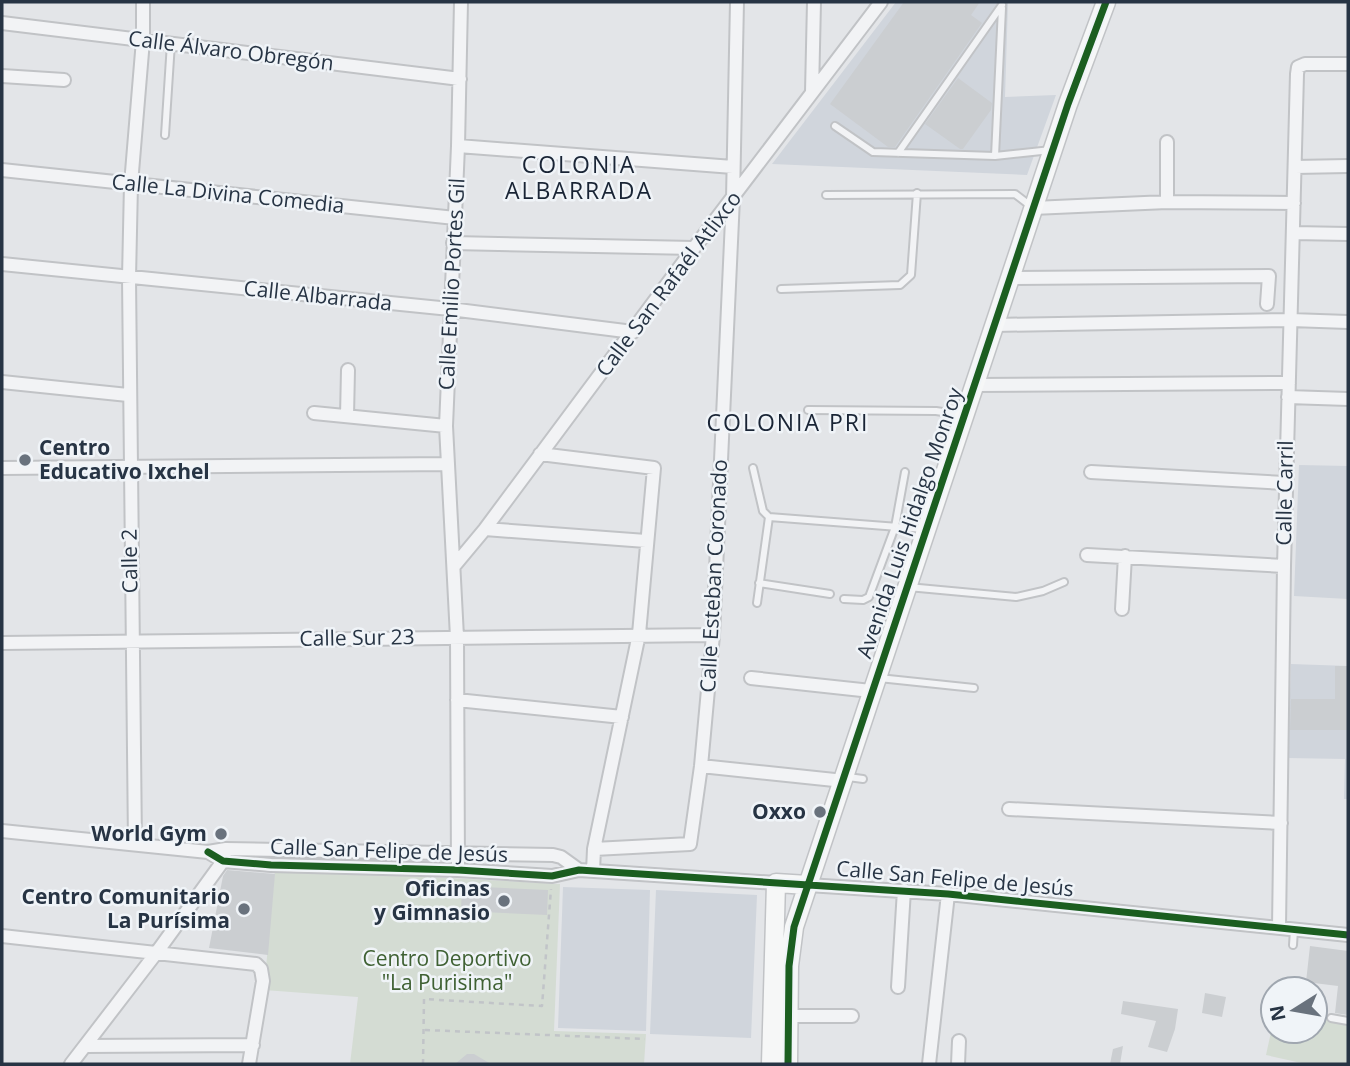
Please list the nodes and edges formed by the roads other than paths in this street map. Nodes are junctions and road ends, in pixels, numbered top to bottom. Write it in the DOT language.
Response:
graph roads {
  1 [pos="144,2"];
  2 [pos="461,2"];
  3 [pos="737,2"];
  4 [pos="814,2"];
  5 [pos="881,2"];
  6 [pos="1106,2"];
  7 [pos="1002,3"];
  8 [pos="2,23"];
  9 [pos="143,40"];
  10 [pos="171,43"];
  11 [pos="1348,64"];
  12 [pos="2,76"];
  13 [pos="460,79"];
  14 [pos="64,80"];
  15 [pos="812,93"];
  16 [pos="835,126"];
  17 [pos="165,135"];
  18 [pos="1167,142"];
  19 [pos="458,146"];
  20 [pos="1053,150"];
  21 [pos="898,153"];
  22 [pos="995,156"];
  23 [pos="1348,166"];
  24 [pos="733,167"];
  25 [pos="1295,167"];
  26 [pos="2,170"];
  27 [pos="131,184"];
  28 [pos="917,193"];
  29 [pos="826,195"];
  30 [pos="733,198"];
  31 [pos="1167,202"];
  32 [pos="1294,203"];
  33 [pos="1033,208"];
  34 [pos="455,218"];
  35 [pos="1293,233"];
  36 [pos="1348,234"];
  37 [pos="453,243"];
  38 [pos="694,248"];
  39 [pos="2,264"];
  40 [pos="129,278"];
  41 [pos="1011,278"];
  42 [pos="781,289"];
  43 [pos="1267,304"];
  44 [pos="450,309"];
  45 [pos="1291,320"];
  46 [pos="1348,322"];
  47 [pos="995,326"];
  48 [pos="633,332"];
  49 [pos="348,370"];
  50 [pos="2,382"];
  51 [pos="1289,383"];
  52 [pos="975,385"];
  53 [pos="128,395"];
  54 [pos="1288,397"];
  55 [pos="1348,399"];
  56 [pos="808,410"];
  57 [pos="314,413"];
  58 [pos="965,415"];
  59 [pos="347,416"];
  60 [pos="446,426"];
  61 [pos="540,454"];
  62 [pos="448,464"];
  63 [pos="129,467"];
  64 [pos="2,468"];
  65 [pos="753,468"];
  66 [pos="905,472"];
  67 [pos="1091,472"];
  68 [pos="1285,483"];
  69 [pos="769,517"];
  70 [pos="895,527"];
  71 [pos="485,529"];
  72 [pos="926,529"];
  73 [pos="646,541"];
  74 [pos="1087,555"];
  75 [pos="1125,556"];
  76 [pos="455,565"];
  77 [pos="1284,566"];
  78 [pos="1064,582"];
  79 [pos="759,583"];
  80 [pos="906,586"];
  81 [pos="830,594"];
  82 [pos="844,599"];
  83 [pos="757,603"];
  84 [pos="1122,609"];
  85 [pos="639,634"];
  86 [pos="713,635"];
  87 [pos="457,637"];
  88 [pos="2,643"];
  89 [pos="131,643"];
  90 [pos="751,678"];
  91 [pos="873,684"];
  92 [pos="974,688"];
  93 [pos="457,700"];
  94 [pos="622,717"];
  95 [pos="701,766"];
  96 [pos="851,779"];
  97 [pos="1009,808"];
  98 [pos="1281,823"];
  99 [pos="2,831"];
  100 [pos="135,844"];
  101 [pos="594,849"];
  102 [pos="458,852"];
  103 [pos="225,855"];
  104 [pos="458,870"];
  105 [pos="579,870"];
  106 [pos="593,871"];
  107 [pos="776,883"];
  108 [pos="808,885"];
  109 [pos="904,890"];
  110 [pos="948,894"];
  111 [pos="1279,927"];
  112 [pos="1294,929"];
  113 [pos="1348,935"];
  114 [pos="2,936"];
  115 [pos="1293,945"];
  116 [pos="158,952"];
  117 [pos="898,987"];
  118 [pos="788,1016"];
  119 [pos="852,1016"];
  120 [pos="1331,1018"];
  121 [pos="1348,1021"];
  122 [pos="959,1041"];
  123 [pos="253,1045"];
  124 [pos="85,1046"];
  125 [pos="71,1064"];
  126 [pos="249,1064"];
  127 [pos="771,1064"];
  128 [pos="788,1064"];
  129 [pos="929,1064"];
  130 [pos="958,1064"];
  1 -- 9 [label="street, Calle 2"];
  2 -- 13 [label="street, Calle Emilio Portes Gil"];
  3 -- 24 [label="street, Calle Esteban Coronado"];
  4 -- 15 [label="street"];
  5 -- 15 [label="street, Calle San Rafaél Atlixco"];
  6 -- 20 [label="street, Avenida Luis Hidalgo Monroy"];
  7 -- 21 [label="lane"];
  7 -- 22 [label="lane"];
  8 -- 9 [label="street, Calle Álvaro Obregón"];
  9 -- 10 [label="street, Calle Álvaro Obregón"];
  9 -- 27 [label="street, Calle 2"];
  10 -- 13 [label="street, Calle Álvaro Obregón"];
  10 -- 17 [label="lane"];
  11 -- 25 [label="street, Calle Carril"];
  12 -- 14 [label="street"];
  13 -- 19 [label="street, Calle Emilio Portes Gil"];
  15 -- 30 [label="street, Calle San Rafaél Atlixco"];
  16 -- 21 [label="lane"];
  18 -- 31 [label="street"];
  19 -- 24 [label="street"];
  19 -- 34 [label="street, Calle Emilio Portes Gil"];
  20 -- 22 [label="lane"];
  20 -- 33 [label="street, Avenida Luis Hidalgo Monroy"];
  21 -- 22 [label="lane"];
  23 -- 25 [label="street"];
  24 -- 30 [label="street, Calle Esteban Coronado"];
  25 -- 32 [label="street, Calle Carril"];
  26 -- 27 [label="street, Calle La Divina Comedia"];
  27 -- 34 [label="street, Calle La Divina Comedia"];
  27 -- 40 [label="street, Calle 2"];
  28 -- 29 [label="lane"];
  28 -- 33 [label="lane"];
  28 -- 42 [label="lane"];
  30 -- 38 [label="street, Calle San Rafaél Atlixco"];
  30 -- 86 [label="street, Calle Esteban Coronado"];
  31 -- 32 [label="street"];
  31 -- 33 [label="street"];
  32 -- 35 [label="street, Calle Carril"];
  33 -- 41 [label="street, Avenida Luis Hidalgo Monroy"];
  34 -- 37 [label="street, Calle Emilio Portes Gil"];
  35 -- 36 [label="street"];
  35 -- 45 [label="street, Calle Carril"];
  37 -- 38 [label="street"];
  37 -- 44 [label="street, Calle Emilio Portes Gil"];
  38 -- 48 [label="street, Calle San Rafaél Atlixco"];
  39 -- 40 [label="street, Calle Albarrada"];
  40 -- 44 [label="street, Calle Albarrada"];
  40 -- 53 [label="street, Calle 2"];
  41 -- 43 [label="street"];
  41 -- 47 [label="street, Avenida Luis Hidalgo Monroy"];
  44 -- 48 [label="street, Calle Albarrada"];
  44 -- 60 [label="street, Calle Emilio Portes Gil"];
  45 -- 46 [label="street"];
  45 -- 47 [label="street"];
  45 -- 51 [label="street, Calle Carril"];
  47 -- 52 [label="street, Avenida Luis Hidalgo Monroy"];
  48 -- 61 [label="street, Calle San Rafaél Atlixco"];
  49 -- 59 [label="street"];
  50 -- 53 [label="street"];
  51 -- 52 [label="street"];
  51 -- 54 [label="street, Calle Carril"];
  52 -- 58 [label="street, Avenida Luis Hidalgo Monroy"];
  53 -- 63 [label="street, Calle 2"];
  54 -- 55 [label="street"];
  54 -- 68 [label="street, Calle Carril"];
  56 -- 58 [label="lane"];
  57 -- 59 [label="street"];
  58 -- 72 [label="street, Avenida Luis Hidalgo Monroy"];
  59 -- 60 [label="street"];
  60 -- 62 [label="street, Calle Emilio Portes Gil"];
  61 -- 71 [label="street, Calle San Rafaél Atlixco"];
  61 -- 73 [label="street"];
  62 -- 63 [label="street"];
  62 -- 76 [label="street, Calle Emilio Portes Gil"];
  63 -- 64 [label="street"];
  63 -- 89 [label="street, Calle 2"];
  65 -- 69 [label="lane"];
  66 -- 70 [label="lane"];
  67 -- 68 [label="street"];
  68 -- 77 [label="street, Calle Carril"];
  69 -- 70 [label="lane"];
  69 -- 79 [label="lane"];
  70 -- 72 [label="lane"];
  70 -- 82 [label="lane"];
  71 -- 73 [label="street"];
  71 -- 76 [label="street, Calle San Rafaél Atlixco"];
  72 -- 80 [label="street, Avenida Luis Hidalgo Monroy"];
  73 -- 85 [label="street"];
  74 -- 75 [label="street"];
  75 -- 77 [label="street"];
  75 -- 84 [label="street"];
  76 -- 87 [label="street, Calle Emilio Portes Gil"];
  77 -- 98 [label="street, Calle Carril"];
  78 -- 80 [label="lane"];
  79 -- 81 [label="lane"];
  79 -- 83 [label="lane"];
  80 -- 91 [label="street, Avenida Luis Hidalgo Monroy"];
  85 -- 86 [label="street, Calle Sur 23"];
  85 -- 87 [label="street, Calle Sur 23"];
  85 -- 94 [label="street"];
  86 -- 95 [label="street, Calle Esteban Coronado"];
  87 -- 89 [label="street, Calle Sur 23"];
  87 -- 93 [label="street, Calle Emilio Portes Gil"];
  88 -- 89 [label="street, Calle Sur 23"];
  89 -- 100 [label="street, Calle 2"];
  90 -- 91 [label="street"];
  91 -- 92 [label="lane"];
  91 -- 96 [label="street, Avenida Luis Hidalgo Monroy"];
  93 -- 94 [label="street"];
  93 -- 102 [label="street, Calle Emilio Portes Gil"];
  94 -- 101 [label="street"];
  95 -- 96 [label="street"];
  95 -- 101 [label="street, Calle Esteban Coronado"];
  96 -- 108 [label="street, Avenida Luis Hidalgo Monroy"];
  97 -- 98 [label="street"];
  98 -- 111 [label="street, Calle Carril"];
  99 -- 100 [label="street"];
  100 -- 103 [label="street"];
  101 -- 106 [label="street"];
  102 -- 103 [label="street, Calle San Felipe de Jesús"];
  102 -- 104 [label="street, Calle Emilio Portes Gil"];
  102 -- 105 [label="street, Calle San Felipe de Jesús"];
  103 -- 104 [label="street, Calle San Felipe de Jesús"];
  103 -- 116 [label="street"];
  104 -- 105 [label="street, Calle San Felipe de Jesús"];
  105 -- 106 [label="street, Calle San Felipe de Jesús"];
  106 -- 107 [label="street, Calle San Felipe de Jesús"];
  107 -- 108 [label="street, Calle San Felipe de Jesús"];
  107 -- 127 [label="street"];
  108 -- 109 [label="street, Calle San Felipe de Jesús"];
  108 -- 118 [label="street, Avenida Luis Hidalgo Monroy"];
  109 -- 110 [label="street, Calle San Felipe de Jesús"];
  109 -- 117 [label="street"];
  110 -- 111 [label="street, Calle San Felipe de Jesús"];
  110 -- 129 [label="street"];
  111 -- 112 [label="street, Calle San Felipe de Jesús"];
  112 -- 113 [label="street, Calle San Felipe de Jesús"];
  112 -- 115 [label="lane"];
  114 -- 116 [label="street"];
  116 -- 123 [label="street"];
  116 -- 124 [label="street"];
  118 -- 119 [label="street"];
  118 -- 128 [label="street, Avenida Luis Hidalgo Monroy"];
  120 -- 121 [label="lane"];
  122 -- 130 [label="street"];
  123 -- 124 [label="street"];
  123 -- 126 [label="street"];
  124 -- 125 [label="street"];
}
